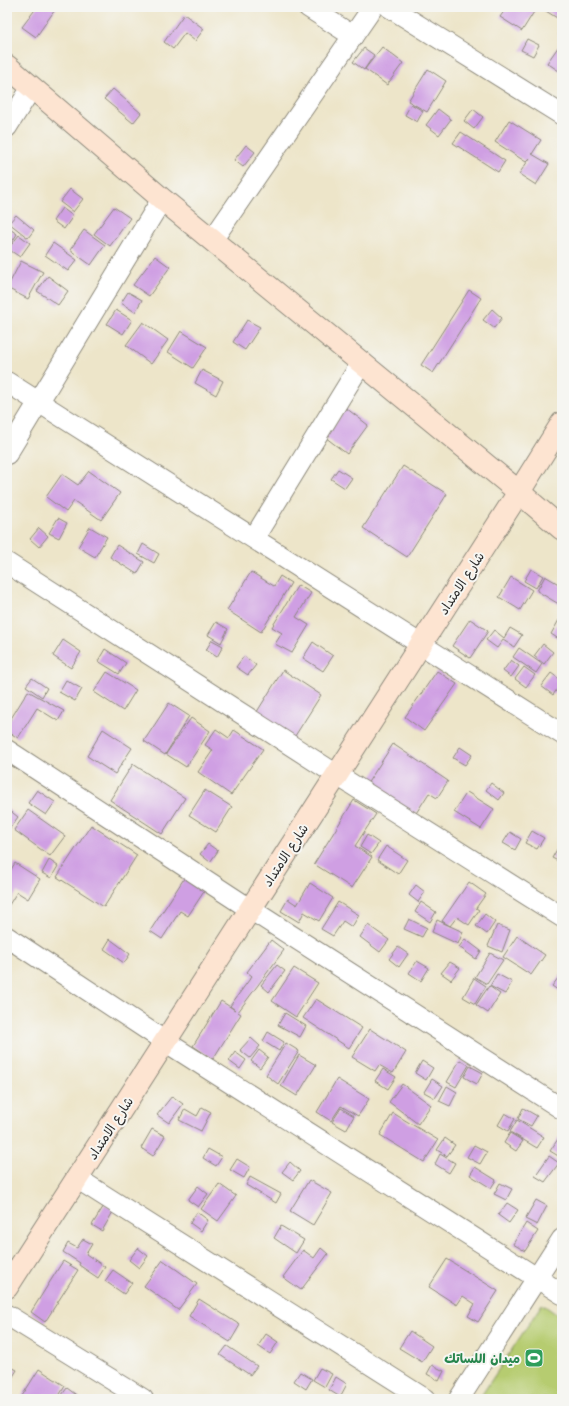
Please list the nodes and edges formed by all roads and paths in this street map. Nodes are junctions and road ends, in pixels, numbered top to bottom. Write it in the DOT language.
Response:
graph roads {
  1 [pos="308,7"];
  2 [pos="373,7"];
  3 [pos="389,7"];
  4 [pos="353,36"];
  5 [pos="7,66"];
  6 [pos="32,87"];
  7 [pos="562,115"];
  8 [pos="7,127"];
  9 [pos="162,199"];
  10 [pos="212,239"];
  11 [pos="362,362"];
  12 [pos="7,382"];
  13 [pos="39,402"];
  14 [pos="562,423"];
  15 [pos="7,454"];
  16 [pos="519,492"];
  17 [pos="562,529"];
  18 [pos="254,538"];
  19 [pos="7,563"];
  20 [pos="421,644"];
  21 [pos="562,734"];
  22 [pos="7,750"];
  23 [pos="337,775"];
  24 [pos="250,909"];
  25 [pos="562,917"];
  26 [pos="7,937"];
  27 [pos="166,1042"];
  28 [pos="562,1109"];
  29 [pos="78,1179"];
  30 [pos="562,1239"];
  31 [pos="536,1278"];
  32 [pos="7,1286"];
  33 [pos="562,1294"];
  34 [pos="7,1315"];
  35 [pos="143,1399"];
  36 [pos="425,1399"];
  37 [pos="459,1399"];
  1 -- 4 [label="street"];
  2 -- 4 [label="street"];
  3 -- 7 [label="street"];
  4 -- 10 [label="street"];
  5 -- 6 [label="street"];
  6 -- 8 [label="street"];
  6 -- 9 [label="street"];
  9 -- 10 [label="street"];
  9 -- 13 [label="street"];
  10 -- 11 [label="street"];
  11 -- 16 [label="street"];
  11 -- 18 [label="street"];
  12 -- 13 [label="street"];
  13 -- 15 [label="street"];
  13 -- 18 [label="street"];
  14 -- 16 [label="street, شارع الامتداد"];
  16 -- 17 [label="street"];
  16 -- 20 [label="street, شارع الامتداد"];
  18 -- 20 [label="street"];
  19 -- 23 [label="street"];
  20 -- 21 [label="street"];
  20 -- 23 [label="street, شارع الامتداد"];
  22 -- 24 [label="street"];
  23 -- 24 [label="street, شارع الامتداد"];
  23 -- 25 [label="street"];
  24 -- 27 [label="street, شارع الامتداد"];
  24 -- 28 [label="street"];
  26 -- 27 [label="street"];
  27 -- 29 [label="street, شارع الامتداد"];
  27 -- 31 [label="street"];
  29 -- 32 [label="street, شارع الامتداد"];
  29 -- 36 [label="street"];
  30 -- 31 [label="street"];
  31 -- 33 [label="street"];
  31 -- 37 [label="street"];
  34 -- 35 [label="street"];
}
